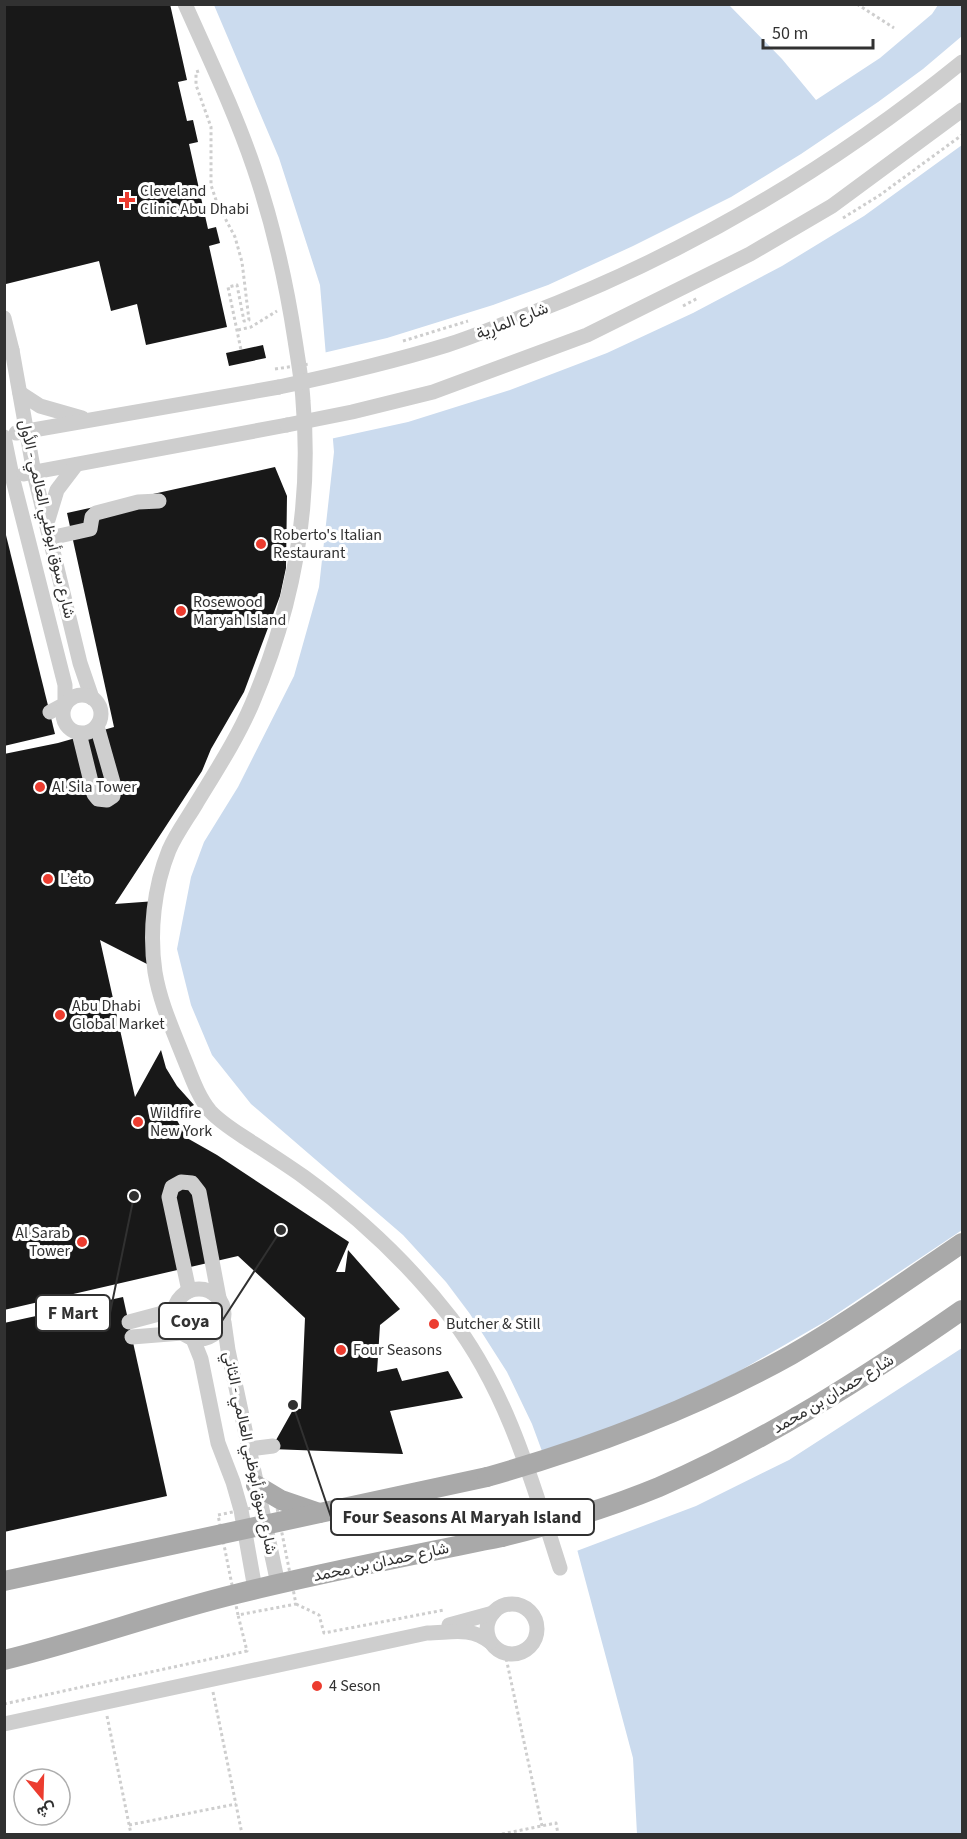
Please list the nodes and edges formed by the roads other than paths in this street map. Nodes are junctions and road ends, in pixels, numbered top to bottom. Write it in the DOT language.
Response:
graph roads {
  1 [pos="185,4"];
  2 [pos="963,62"];
  3 [pos="963,110"];
  4 [pos="4,318"];
  5 [pos="8,346"];
  6 [pos="20,393"];
  7 [pos="91,420"];
  8 [pos="25,432"];
  9 [pos="4,436"];
  10 [pos="76,465"];
  11 [pos="33,473"];
  12 [pos="8,477"];
  13 [pos="159,501"];
  14 [pos="48,532"];
  15 [pos="92,698"];
  16 [pos="65,704"];
  17 [pos="97,726"];
  18 [pos="79,733"];
  19 [pos="963,1243"];
  20 [pos="189,1291"];
  21 [pos="219,1298"];
  22 [pos="174,1310"];
  23 [pos="963,1310"];
  24 [pos="224,1322"];
  25 [pos="188,1336"];
  26 [pos="273,1446"];
  27 [pos="249,1449"];
  28 [pos="256,1485"];
  29 [pos="322,1513"];
  30 [pos="265,1526"];
  31 [pos="244,1530"];
  32 [pos="560,1568"];
  33 [pos="4,1581"];
  34 [pos="278,1584"];
  35 [pos="255,1589"];
  36 [pos="493,1613"];
  37 [pos="426,1633"];
  38 [pos="490,1642"];
  39 [pos="4,1660"];
  40 [pos="4,1724"];
  1 -- 32 [label="street"];
  2 -- 7 [label="street, شارع المارِية, bridge"];
  3 -- 10 [label="street, bridge"];
  4 -- 5 [label="street, شارع سوق أبوظبي العالمي - الأول"];
  5 -- 6 [label="street, شارع سوق أبوظبي العالمي - الأول"];
  6 -- 7 [label="street"];
  6 -- 8 [label="street, شارع سوق أبوظبي العالمي - الأول"];
  7 -- 8 [label="street, شارع المارِية"];
  8 -- 9 [label="street, شارع المارِية"];
  8 -- 11 [label="street, شارع سوق أبوظبي العالمي - الأول"];
  9 -- 12 [label="street, شارع سوق أبوظبي العالمي - الأول"];
  10 -- 11 [label="street"];
  10 -- 14 [label="street"];
  11 -- 12 [label="street"];
  11 -- 14 [label="street, شارع سوق أبوظبي العالمي - الأول"];
  12 -- 16 [label="street, شارع سوق أبوظبي العالمي - الأول"];
  13 -- 14 [label="street"];
  14 -- 15 [label="street, شارع سوق أبوظبي العالمي - الأول"];
  15 -- 16 [label="street"];
  15 -- 17 [label="street, شارع سوق أبوظبي العالمي - الأول"];
  16 -- 18 [label="street, شارع سوق أبوظبي العالمي - الأول"];
  17 -- 18 [label="street"];
  17 -- 18 [label="street, شارع سوق أبوظبي العالمي - الأول"];
  19 -- 29 [label="main road, bridge"];
  20 -- 21 [label="street"];
  20 -- 21 [label="street"];
  20 -- 22 [label="street"];
  21 -- 24 [label="street"];
  22 -- 25 [label="street"];
  22 -- 25 [label="street"];
  23 -- 34 [label="main road, شارع حمدان بن محمد, bridge"];
  24 -- 25 [label="street"];
  24 -- 27 [label="street, شارع سوق أبوظبي العالمي - الثاني"];
  25 -- 31 [label="street, شارع سوق أبوظبي العالمي - الثاني"];
  26 -- 27 [label="street"];
  27 -- 28 [label="street, شارع سوق أبوظبي العالمي - الثاني"];
  28 -- 29 [label="main road"];
  28 -- 30 [label="street, شارع سوق أبوظبي العالمي - الثاني"];
  29 -- 30 [label="main road"];
  30 -- 31 [label="main road"];
  30 -- 34 [label="street, شارع سوق أبوظبي العالمي - الثاني"];
  31 -- 33 [label="main road"];
  31 -- 35 [label="street, شارع سوق أبوظبي العالمي - الثاني"];
  34 -- 35 [label="main road, شارع حمدان بن محمد"];
  35 -- 39 [label="main road, شارع حمدان بن محمد"];
  36 -- 37 [label="street"];
  36 -- 38 [label="street"];
  36 -- 38 [label="street"];
  37 -- 38 [label="street"];
  37 -- 40 [label="street"];
}
